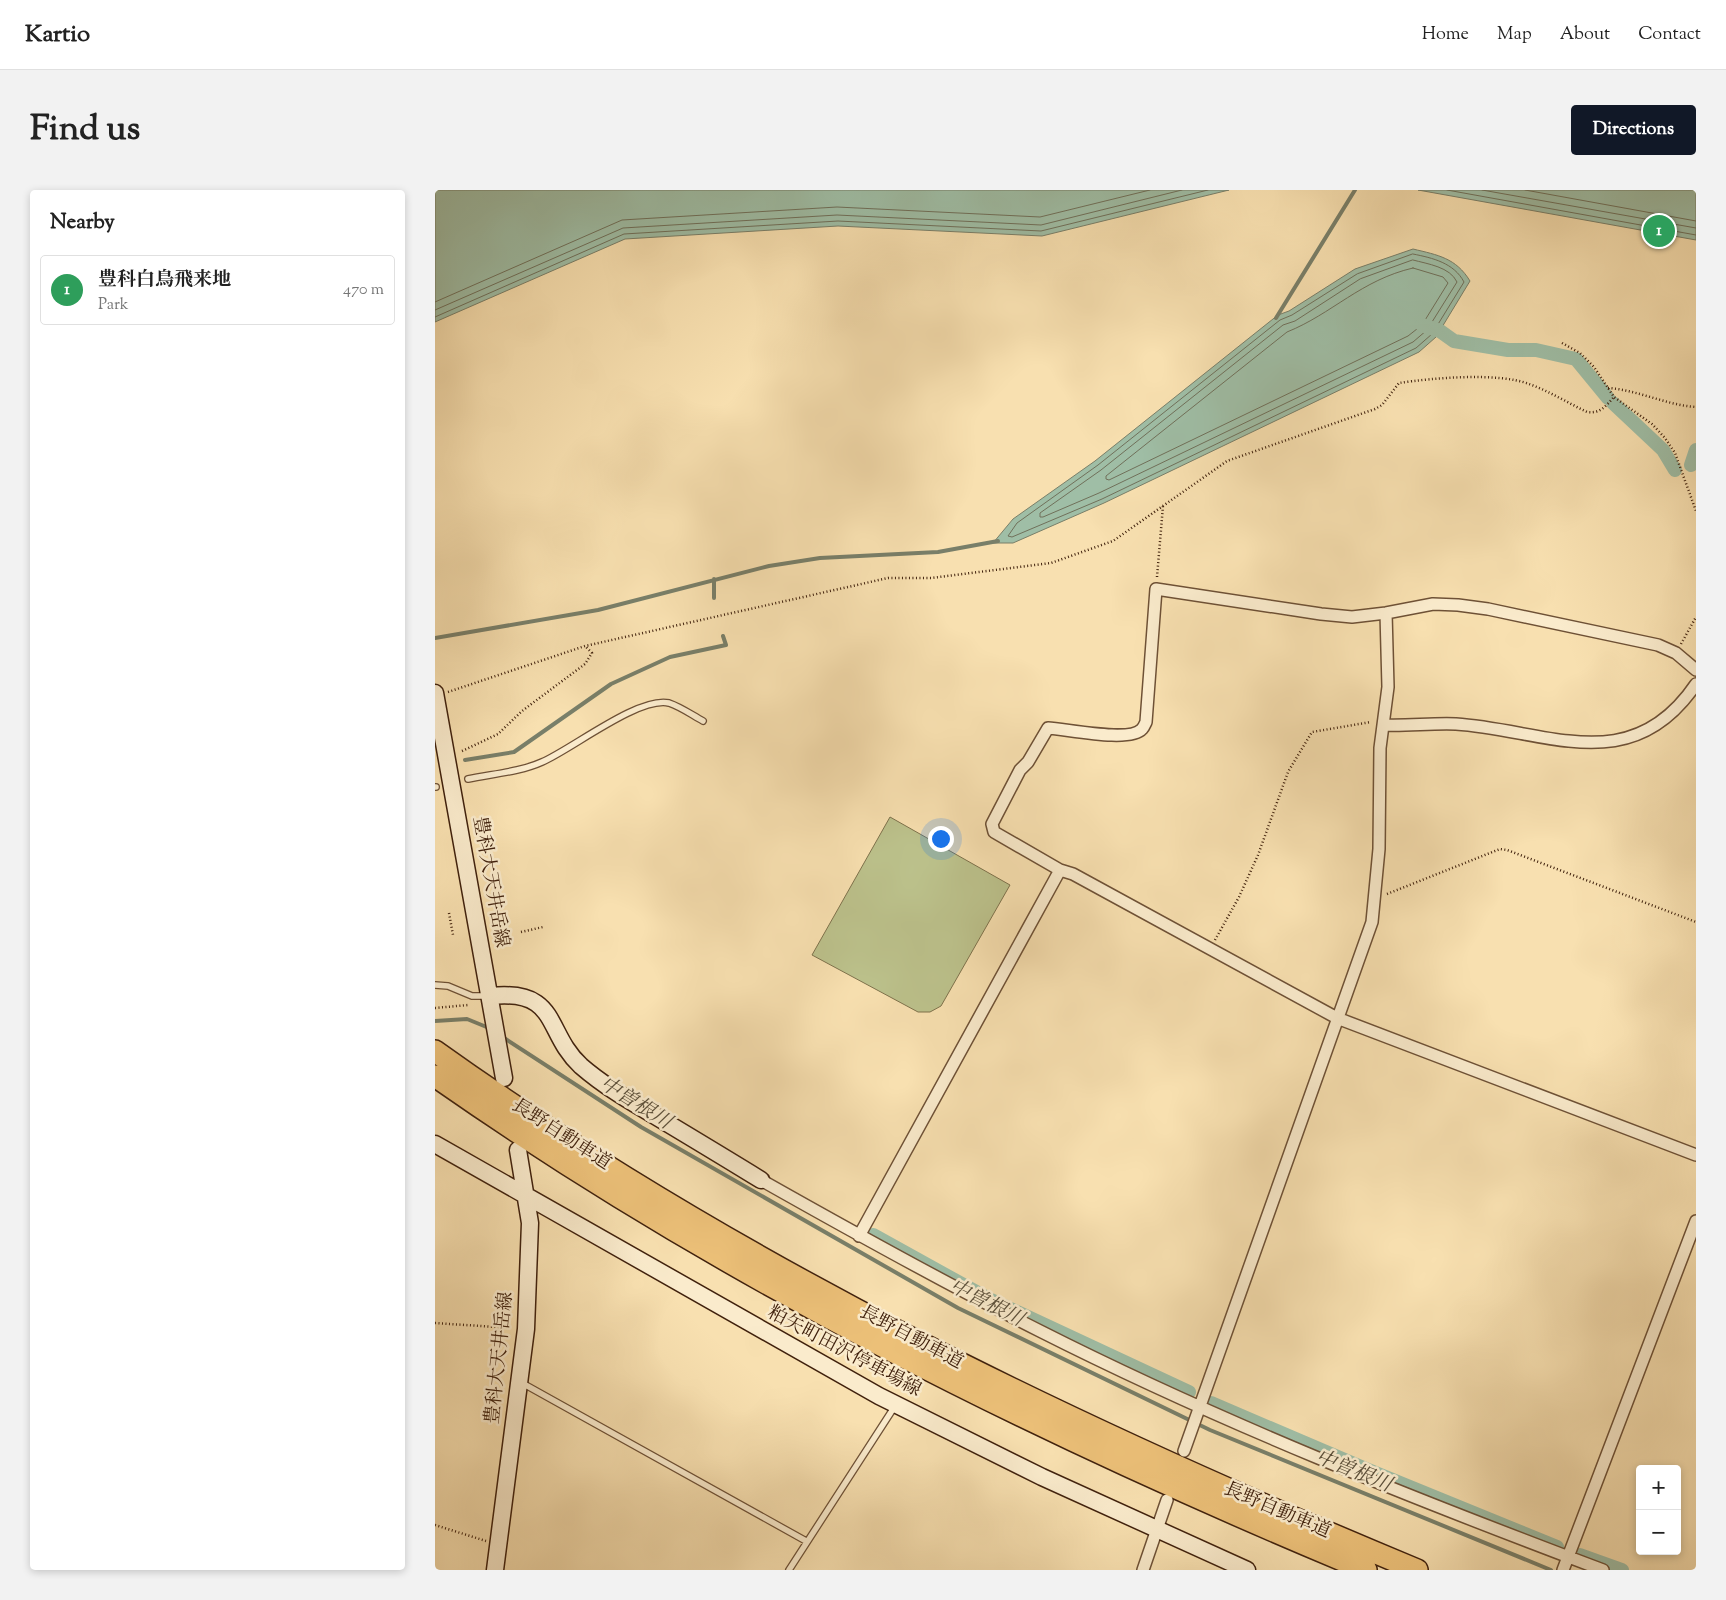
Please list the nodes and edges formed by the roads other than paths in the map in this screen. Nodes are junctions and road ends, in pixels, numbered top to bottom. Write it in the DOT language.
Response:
graph roads {
  1 [pos="1386,613"];
  2 [pos="1696,670"];
  3 [pos="1696,684"];
  4 [pos="435,694"];
  5 [pos="703,721"];
  6 [pos="1384,725"];
  7 [pos="468,779"];
  8 [pos="1060,870"];
  9 [pos="435,985"];
  10 [pos="491,999"];
  11 [pos="1337,1018"];
  12 [pos="435,1051"];
  13 [pos="435,1076"];
  14 [pos="504,1078"];
  15 [pos="435,1144"];
  16 [pos="517,1150"];
  17 [pos="1696,1155"];
  18 [pos="761,1180"];
  19 [pos="525,1196"];
  20 [pos="1696,1221"];
  21 [pos="859,1236"];
  22 [pos="519,1382"];
  23 [pos="897,1404"];
  24 [pos="1199,1409"];
  25 [pos="1184,1451"];
  26 [pos="1167,1500"];
  27 [pos="1157,1530"];
  28 [pos="806,1542"];
  29 [pos="1565,1564"];
  30 [pos="495,1570"];
  31 [pos="789,1570"];
  32 [pos="1143,1570"];
  33 [pos="1247,1570"];
  34 [pos="1366,1570"];
  35 [pos="1417,1570"];
  36 [pos="1603,1570"];
  1 -- 2 [label="street"];
  1 -- 6 [label="street"];
  1 -- 8 [label="street"];
  3 -- 6 [label="street"];
  4 -- 10 [label="main road, 豊科大天井岳線"];
  5 -- 7 [label="lane"];
  6 -- 11 [label="street"];
  8 -- 11 [label="street"];
  8 -- 21 [label="street"];
  9 -- 10 [label="lane"];
  10 -- 14 [label="main road, 豊科大天井岳線"];
  10 -- 18 [label="main road"];
  11 -- 17 [label="street"];
  11 -- 24 [label="street"];
  12 -- 35 [label="highway, 長野自動車道"];
  13 -- 34 [label="highway, 長野自動車道"];
  15 -- 19 [label="main road, 粕矢町田沢停車場線"];
  16 -- 19 [label="main road, 豊科大天井岳線"];
  18 -- 21 [label="street"];
  19 -- 22 [label="main road, 豊科大天井岳線"];
  19 -- 23 [label="main road, 粕矢町田沢停車場線"];
  20 -- 29 [label="street"];
  21 -- 24 [label="street"];
  22 -- 28 [label="lane"];
  22 -- 30 [label="main road, 豊科大天井岳線"];
  23 -- 27 [label="main road, 粕矢町田沢停車場線"];
  23 -- 28 [label="lane"];
  24 -- 25 [label="street"];
  24 -- 29 [label="street"];
  26 -- 27 [label="street"];
  27 -- 32 [label="street"];
  27 -- 33 [label="main road, 粕矢町田沢停車場線"];
  28 -- 31 [label="lane"];
  29 -- 36 [label="street"];
}
